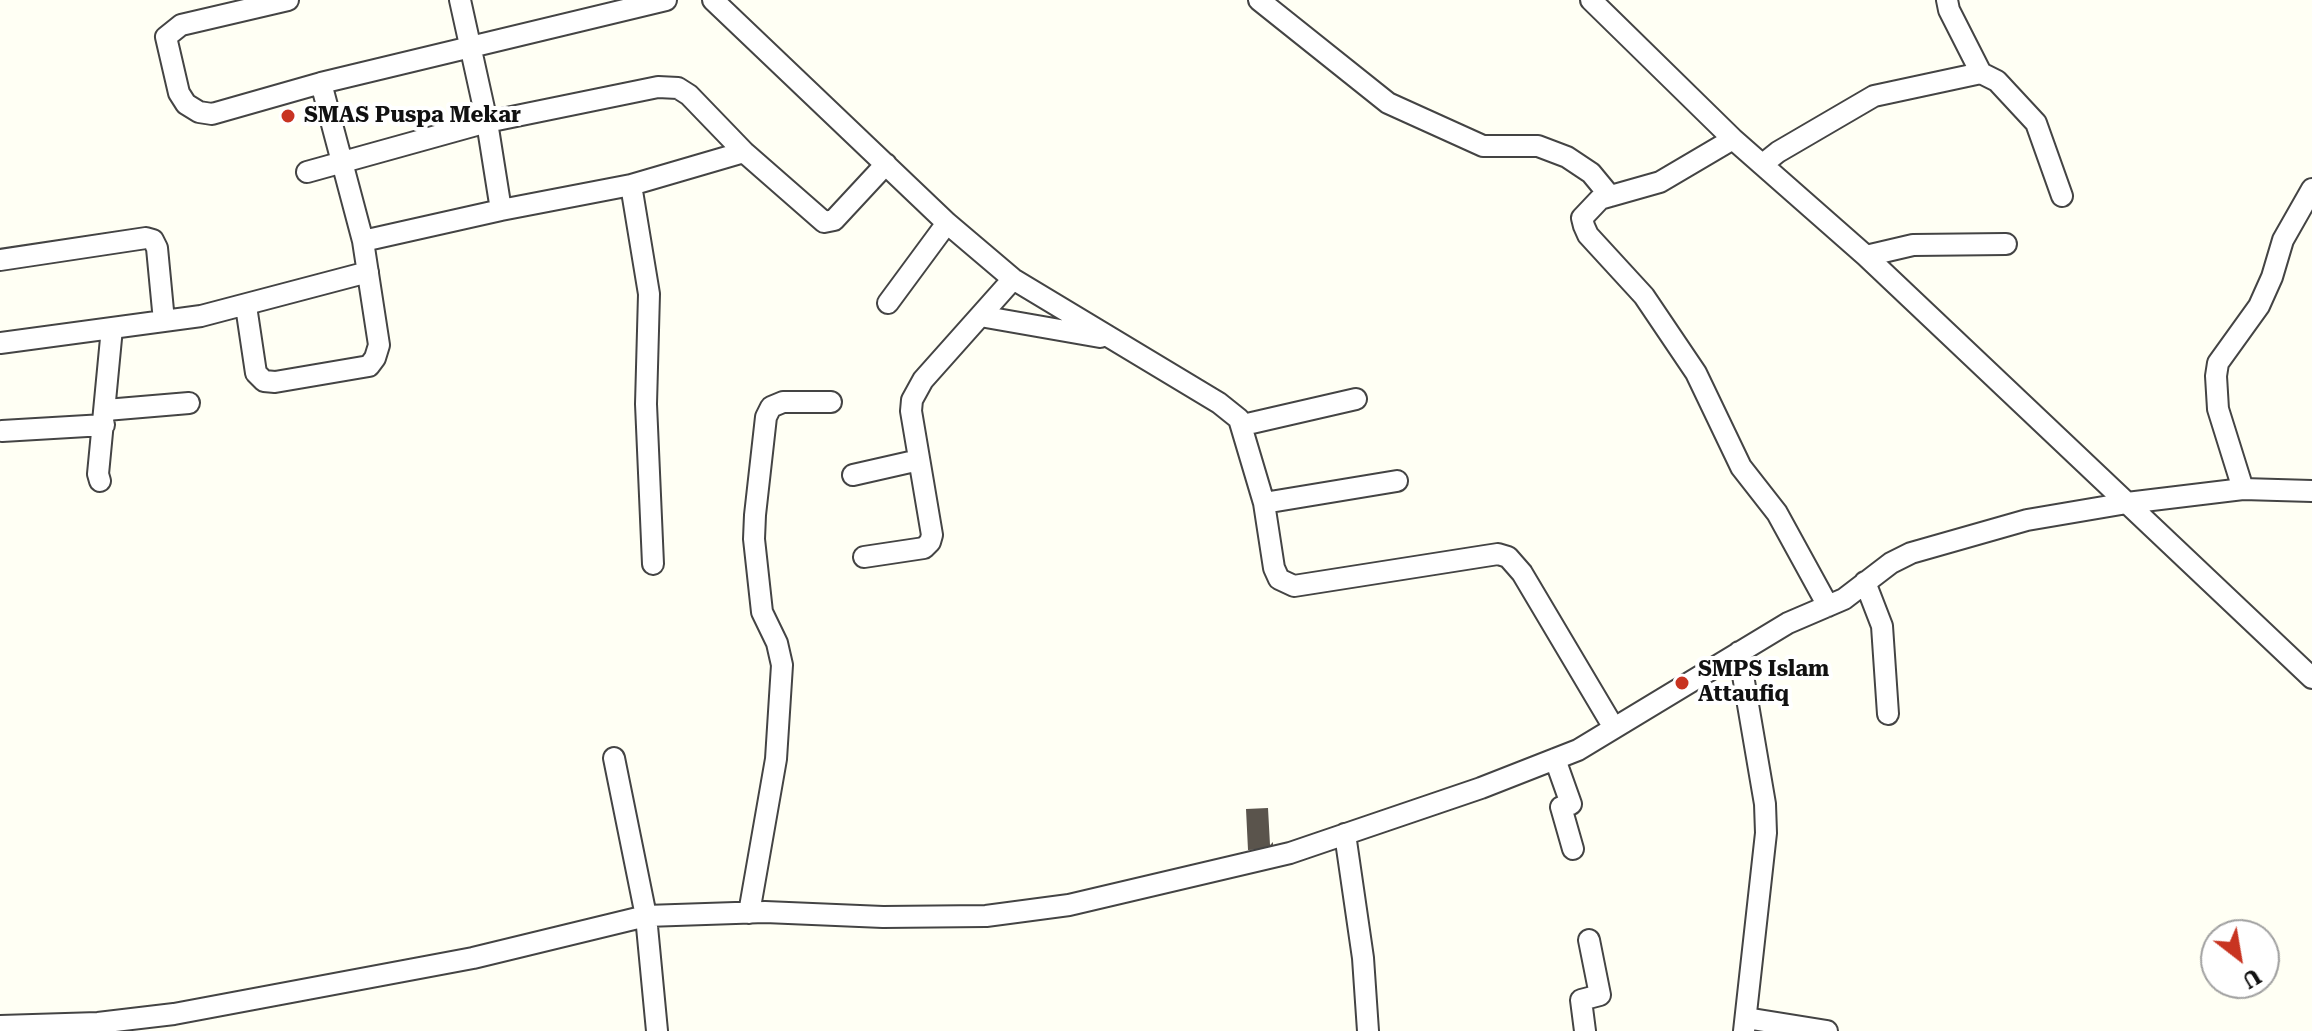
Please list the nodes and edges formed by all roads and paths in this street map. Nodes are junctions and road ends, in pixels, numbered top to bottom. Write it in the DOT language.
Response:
graph roads {
  1 [pos="288,0"];
  2 [pos="460,0"];
  3 [pos="666,0"];
  4 [pos="713,0"];
  5 [pos="1259,0"];
  6 [pos="1591,0"];
  7 [pos="1947,0"];
  8 [pos="469,47"];
  9 [pos="1981,73"];
  10 [pos="321,83"];
  11 [pos="487,122"];
  12 [pos="1733,139"];
  13 [pos="744,152"];
  14 [pos="341,163"];
  15 [pos="886,164"];
  16 [pos="1763,164"];
  17 [pos="307,172"];
  18 [pos="631,185"];
  19 [pos="2310,191"];
  20 [pos="1610,196"];
  21 [pos="2062,196"];
  22 [pos="501,210"];
  23 [pos="947,223"];
  24 [pos="363,241"];
  25 [pos="2006,244"];
  26 [pos="1866,256"];
  27 [pos="0,260"];
  28 [pos="368,272"];
  29 [pos="1013,279"];
  30 [pos="888,303"];
  31 [pos="246,306"];
  32 [pos="980,316"];
  33 [pos="164,321"];
  34 [pos="112,328"];
  35 [pos="1112,339"];
  36 [pos="0,343"];
  37 [pos="1356,399"];
  38 [pos="831,402"];
  39 [pos="189,403"];
  40 [pos="105,418"];
  41 [pos="1243,425"];
  42 [pos="2,431"];
  43 [pos="919,460"];
  44 [pos="853,475"];
  45 [pos="100,481"];
  46 [pos="1397,481"];
  47 [pos="2243,489"];
  48 [pos="2312,491"];
  49 [pos="1264,503"];
  50 [pos="2127,503"];
  51 [pos="864,557"];
  52 [pos="653,564"];
  53 [pos="1865,582"];
  54 [pos="1828,606"];
  55 [pos="1739,652"];
  56 [pos="2312,678"];
  57 [pos="1888,714"];
  58 [pos="1614,728"];
  59 [pos="614,758"];
  60 [pos="1555,759"];
  61 [pos="1345,834"];
  62 [pos="1573,849"];
  63 [pos="749,913"];
  64 [pos="646,916"];
  65 [pos="1589,940"];
  66 [pos="1745,1024"];
  67 [pos="0,1026"];
  68 [pos="41,1028"];
  69 [pos="657,1031"];
  70 [pos="1368,1031"];
  71 [pos="1585,1031"];
  72 [pos="1827,1031"];
  1 -- 10 [label="street"];
  2 -- 8 [label="street"];
  3 -- 8 [label="street"];
  4 -- 15 [label="street"];
  5 -- 20 [label="street"];
  6 -- 12 [label="street"];
  7 -- 9 [label="street"];
  8 -- 10 [label="street"];
  8 -- 11 [label="street"];
  9 -- 16 [label="street"];
  9 -- 21 [label="street"];
  10 -- 14 [label="street"];
  11 -- 13 [label="street"];
  11 -- 14 [label="street"];
  11 -- 22 [label="street"];
  12 -- 16 [label="street"];
  12 -- 20 [label="street"];
  13 -- 15 [label="street"];
  13 -- 18 [label="street"];
  14 -- 17 [label="street"];
  14 -- 24 [label="street"];
  15 -- 23 [label="street"];
  16 -- 26 [label="street"];
  18 -- 22 [label="street"];
  18 -- 52 [label="street"];
  19 -- 47 [label="street"];
  20 -- 54 [label="street"];
  22 -- 24 [label="street"];
  23 -- 29 [label="street"];
  23 -- 30 [label="street"];
  24 -- 28 [label="street"];
  25 -- 26 [label="street"];
  26 -- 50 [label="street"];
  27 -- 33 [label="street"];
  28 -- 31 [label="street"];
  28 -- 31 [label="street"];
  29 -- 32 [label="street"];
  29 -- 35 [label="street"];
  31 -- 33 [label="street"];
  32 -- 35 [label="street"];
  32 -- 43 [label="street"];
  33 -- 34 [label="street"];
  34 -- 36 [label="street"];
  34 -- 40 [label="street"];
  35 -- 41 [label="street"];
  37 -- 41 [label="street"];
  38 -- 63 [label="street"];
  39 -- 40 [label="street"];
  40 -- 42 [label="street"];
  40 -- 45 [label="street"];
  41 -- 49 [label="street"];
  43 -- 44 [label="street"];
  43 -- 51 [label="street"];
  46 -- 49 [label="street"];
  47 -- 48 [label="street"];
  47 -- 50 [label="street"];
  49 -- 58 [label="street"];
  50 -- 53 [label="street"];
  50 -- 56 [label="street"];
  53 -- 54 [label="street"];
  53 -- 57 [label="street"];
  54 -- 55 [label="street"];
  55 -- 58 [label="street"];
  55 -- 66 [label="street"];
  58 -- 60 [label="street"];
  59 -- 64 [label="street"];
  60 -- 61 [label="street"];
  60 -- 62 [label="street"];
  61 -- 63 [label="street"];
  61 -- 70 [label="street"];
  63 -- 64 [label="street"];
  64 -- 68 [label="street"];
  64 -- 69 [label="street"];
  65 -- 71 [label="street"];
  66 -- 72 [label="street"];
  67 -- 68 [label="street"];
}
